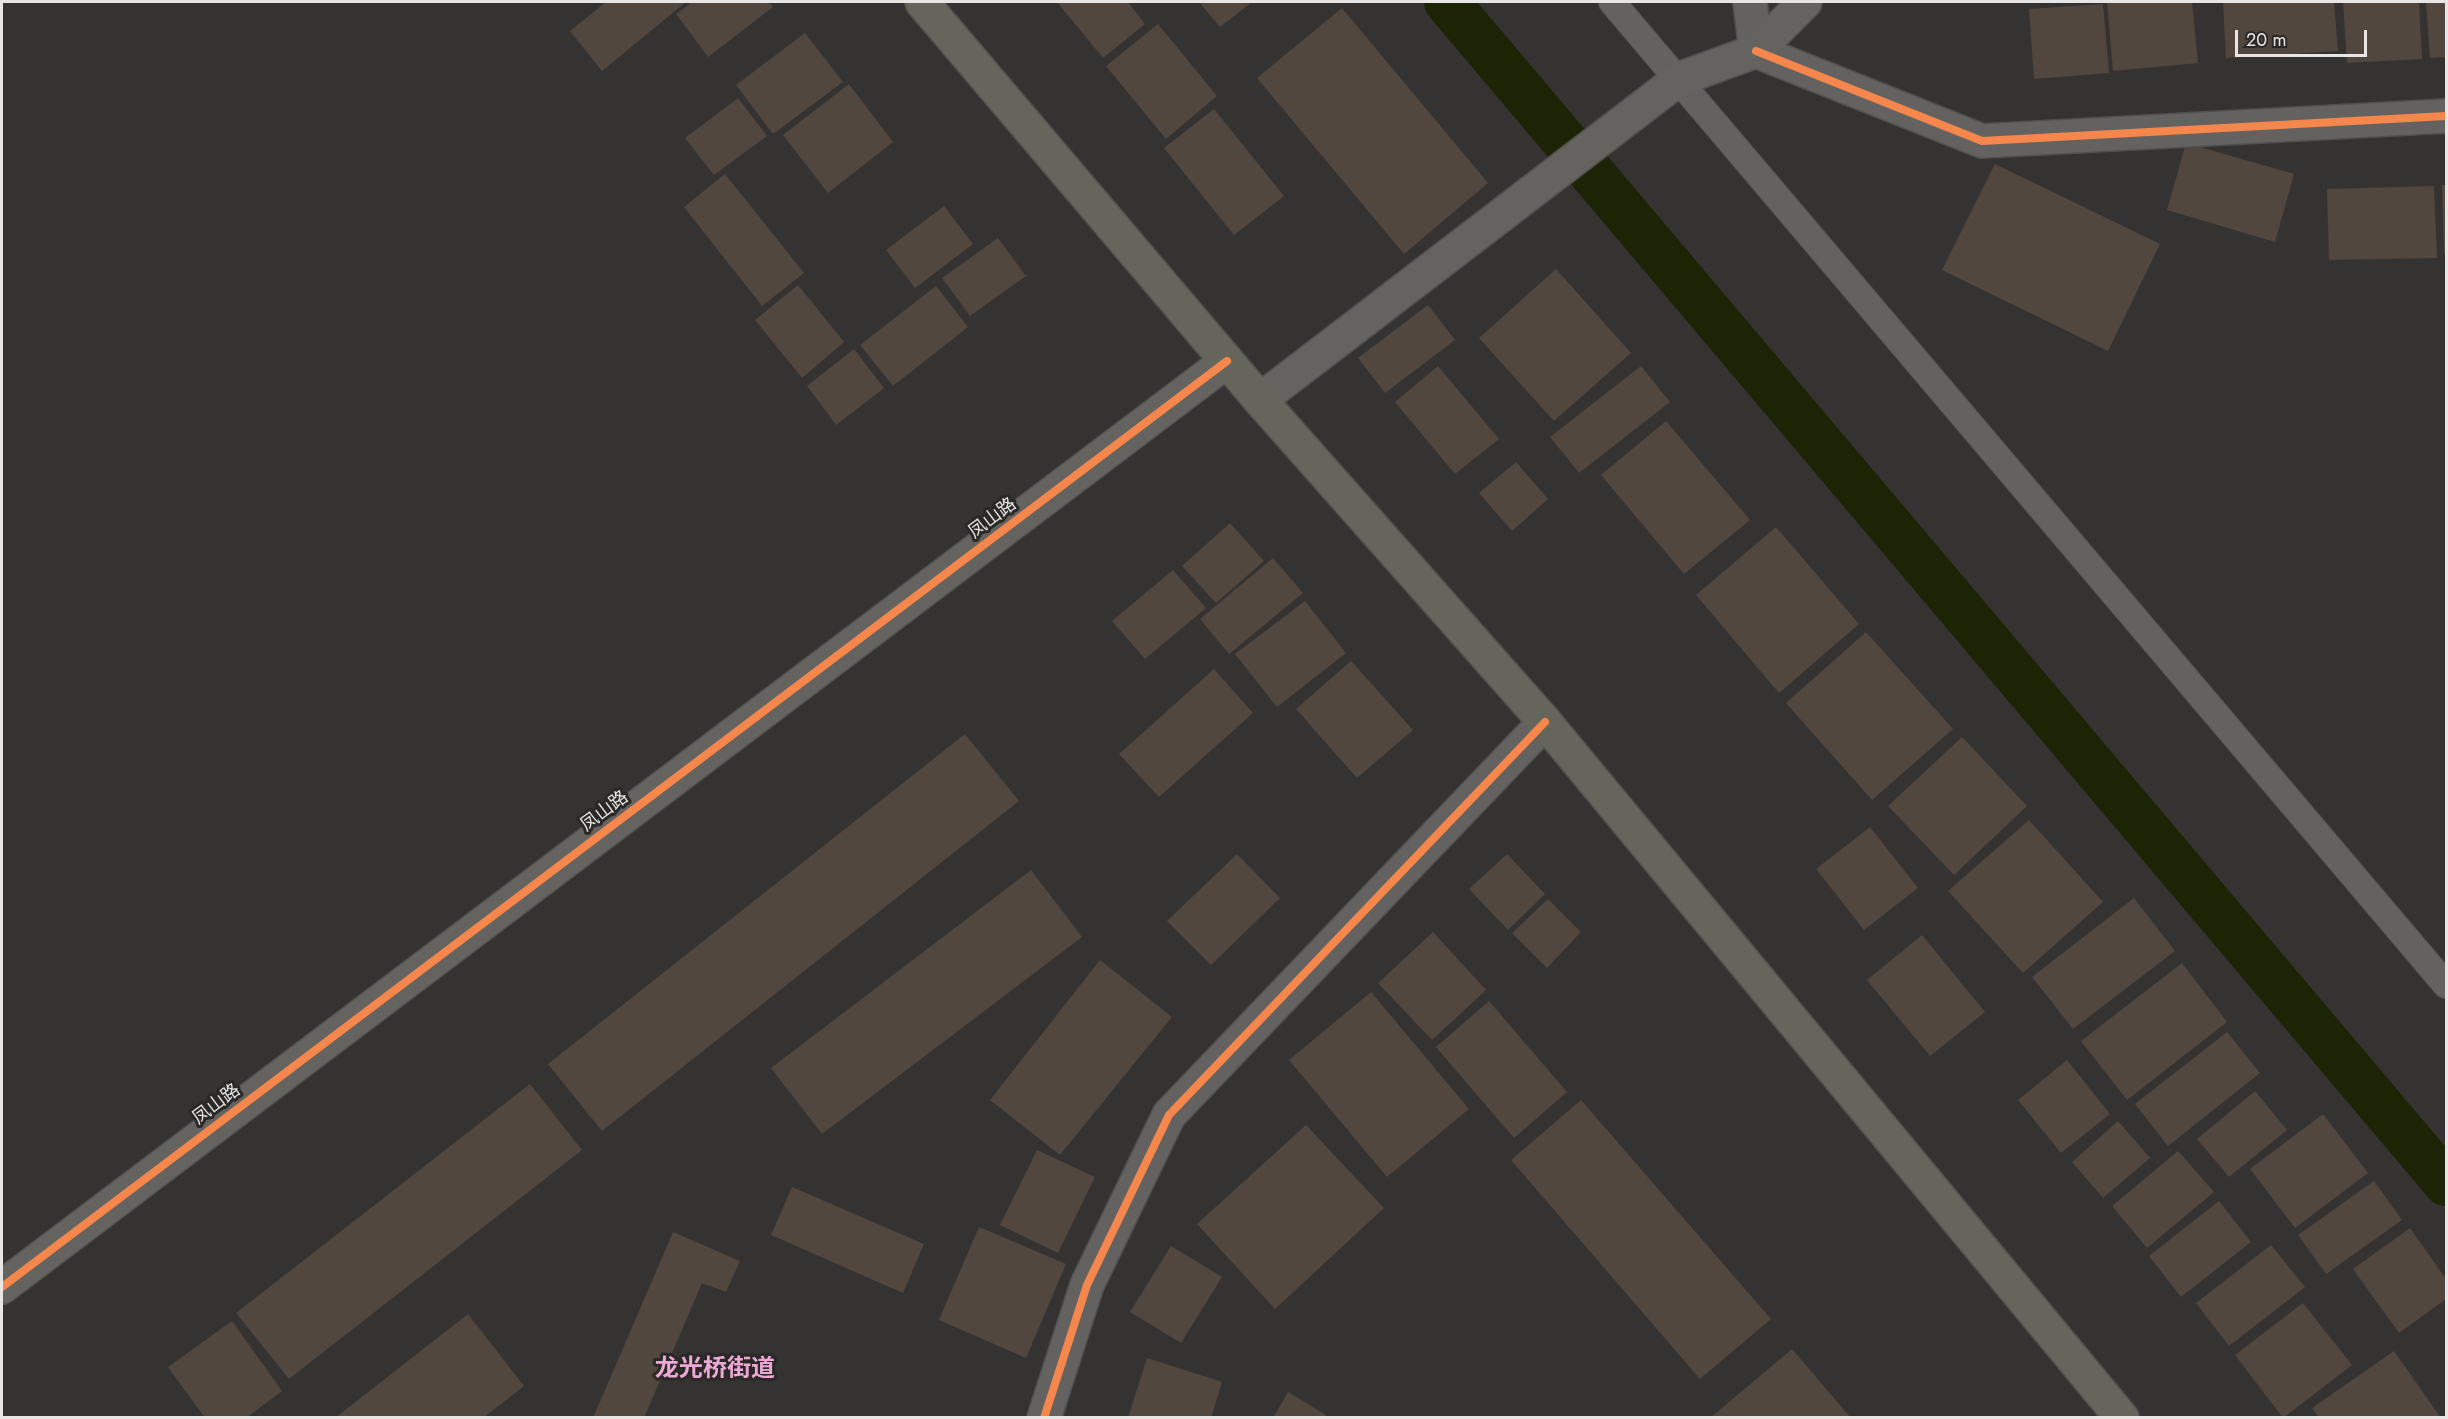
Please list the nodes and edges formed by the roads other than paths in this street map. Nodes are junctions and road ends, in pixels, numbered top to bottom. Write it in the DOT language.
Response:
graph roads {
  1 [pos="922,2"];
  2 [pos="1612,2"];
  3 [pos="1750,2"];
  4 [pos="1805,2"];
  5 [pos="1756,51"];
  6 [pos="1679,79"];
  7 [pos="2446,116"];
  8 [pos="1227,361"];
  9 [pos="1260,400"];
  10 [pos="1545,722"];
  11 [pos="2446,985"];
  12 [pos="2,1287"];
  13 [pos="1044,1418"];
  14 [pos="2122,1418"];
  1 -- 8 [label="main road"];
  2 -- 6 [label="lane"];
  3 -- 5 [label="street"];
  4 -- 5 [label="street"];
  5 -- 6 [label="street"];
  5 -- 7 [label="street"];
  6 -- 9 [label="street"];
  6 -- 11 [label="lane"];
  8 -- 9 [label="main road"];
  8 -- 12 [label="street, 凤山路"];
  9 -- 10 [label="main road"];
  10 -- 13 [label="street"];
  10 -- 14 [label="main road"];
}
